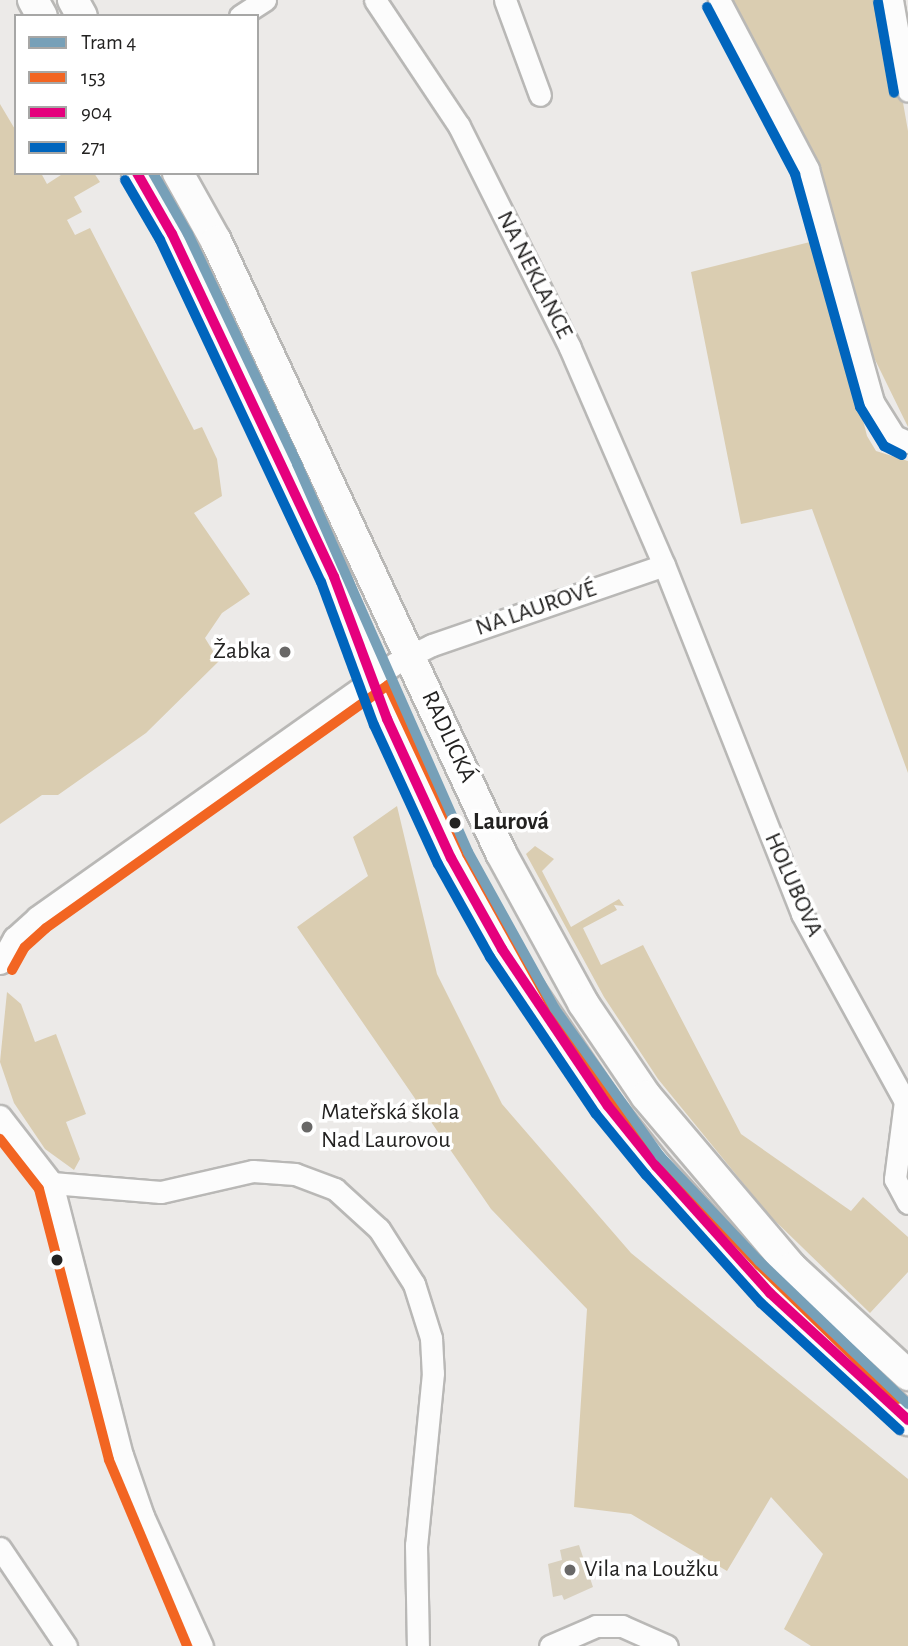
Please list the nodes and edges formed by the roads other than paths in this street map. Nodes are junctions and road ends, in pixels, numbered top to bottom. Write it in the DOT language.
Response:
graph roads {
  1 [pos="265,0"];
  2 [pos="375,0"];
  3 [pos="505,0"];
  4 [pos="719,0"];
  5 [pos="892,0"];
  6 [pos="243,14"];
  7 [pos="908,91"];
  8 [pos="540,95"];
  9 [pos="138,175"];
  10 [pos="179,175"];
  11 [pos="908,442"];
  12 [pos="664,565"];
  13 [pos="408,656"];
  14 [pos="373,681"];
  15 [pos="0,962"];
  16 [pos="0,1116"];
  17 [pos="52,1183"];
  18 [pos="905,1201"];
  19 [pos="908,1375"];
  20 [pos="908,1420"];
  21 [pos="0,1548"];
  22 [pos="66,1646"];
  23 [pos="202,1646"];
  24 [pos="418,1646"];
  25 [pos="550,1646"];
  26 [pos="667,1646"];
  1 -- 6 [label="street"];
  2 -- 12 [label="street, NA NEKLANCE"];
  3 -- 8 [label="street"];
  4 -- 11 [label="street"];
  5 -- 7 [label="street"];
  9 -- 14 [label="main road, RADLICKÁ"];
  10 -- 13 [label="main road, RADLICKÁ"];
  12 -- 13 [label="street, NA LAUROVÉ"];
  12 -- 18 [label="street, HOLUBOVA"];
  13 -- 14 [label="street, NA LAUROVÉ"];
  13 -- 19 [label="main road, RADLICKÁ"];
  14 -- 15 [label="street, NA LAUROVÉ"];
  14 -- 20 [label="main road, RADLICKÁ"];
  16 -- 17 [label="street"];
  17 -- 23 [label="street"];
  17 -- 24 [label="street"];
  21 -- 22 [label="street"];
  25 -- 26 [label="street"];
}
